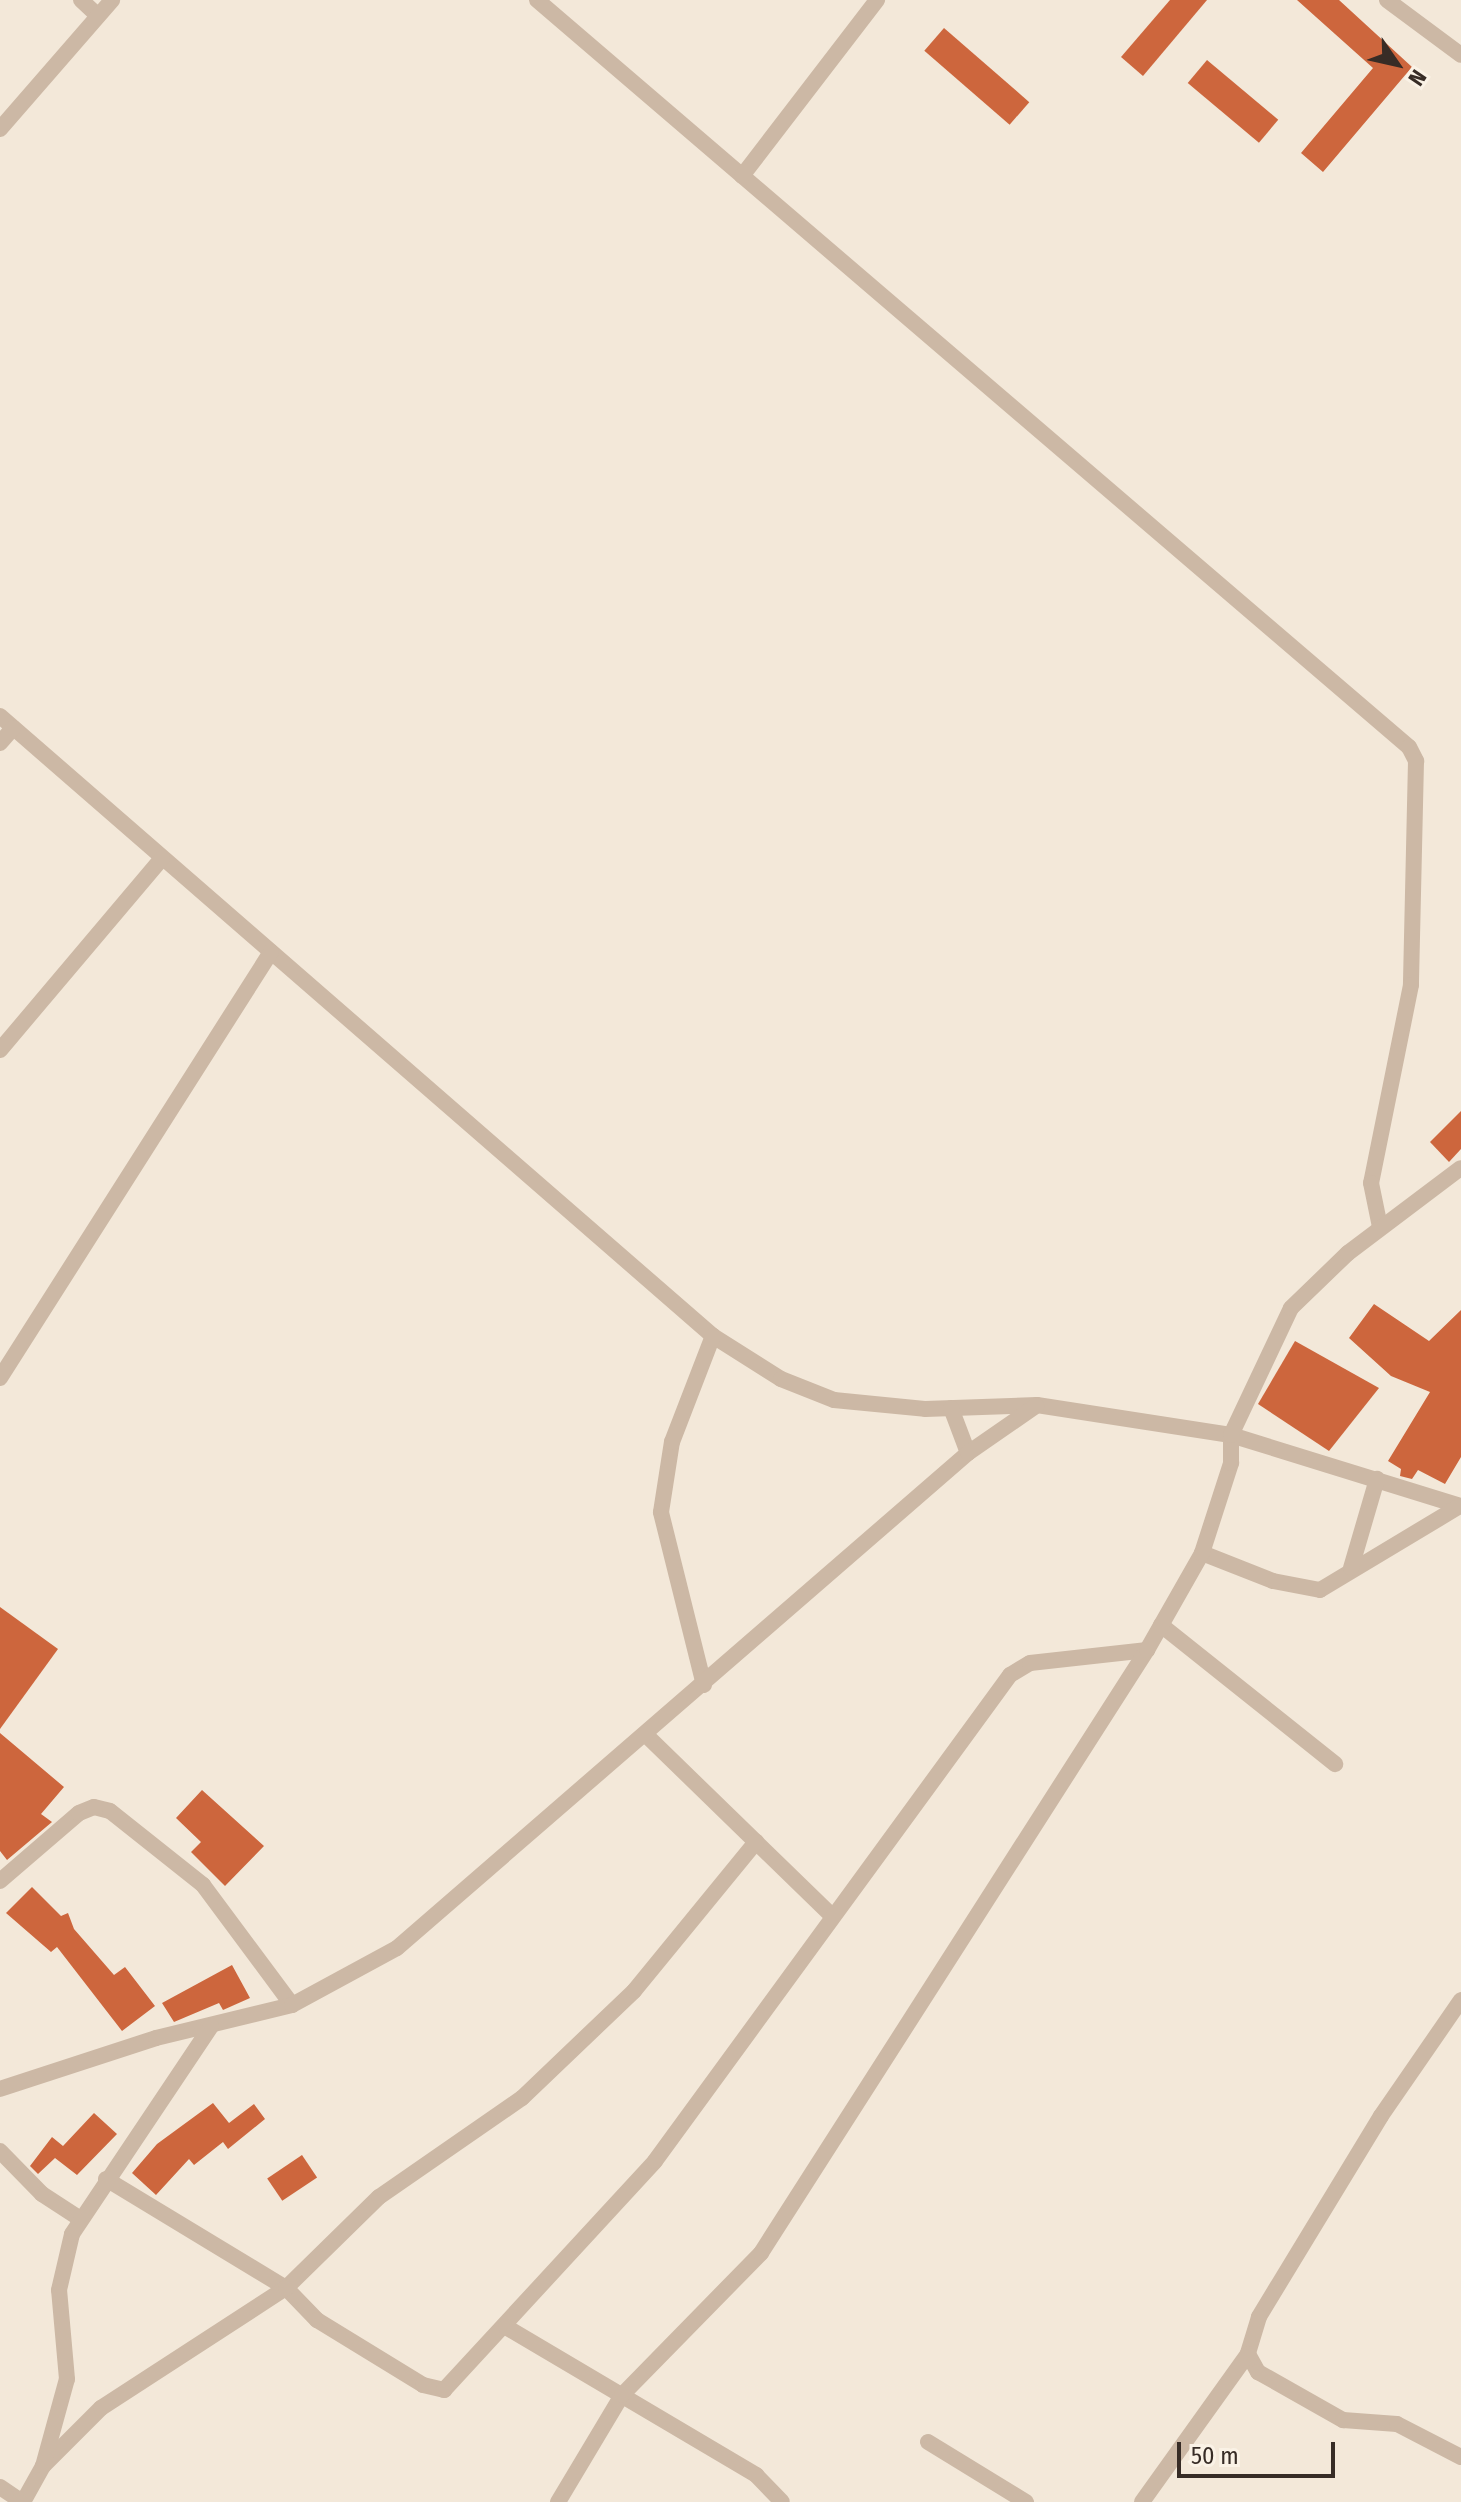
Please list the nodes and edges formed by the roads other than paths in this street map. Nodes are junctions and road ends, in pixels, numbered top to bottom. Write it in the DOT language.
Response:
graph roads {
  1 [pos="81,0"];
  2 [pos="112,0"];
  3 [pos="537,0"];
  4 [pos="877,0"];
  5 [pos="1387,0"];
  6 [pos="98,16"];
  7 [pos="1461,55"];
  8 [pos="0,129"];
  9 [pos="742,176"];
  10 [pos="6,722"];
  11 [pos="0,743"];
  12 [pos="162,858"];
  13 [pos="271,952"];
  14 [pos="0,1050"];
  15 [pos="1461,1168"];
  16 [pos="1380,1227"];
  17 [pos="713,1336"];
  18 [pos="0,1378"];
  19 [pos="1037,1405"];
  20 [pos="951,1408"];
  21 [pos="1231,1435"];
  22 [pos="968,1453"];
  23 [pos="1377,1479"];
  24 [pos="1461,1506"];
  25 [pos="1202,1553"];
  26 [pos="1351,1568"];
  27 [pos="1161,1625"];
  28 [pos="1147,1650"];
  29 [pos="704,1685"];
  30 [pos="646,1735"];
  31 [pos="1335,1764"];
  32 [pos="756,1842"];
  33 [pos="0,1881"];
  34 [pos="832,1916"];
  35 [pos="1461,2000"];
  36 [pos="292,2005"];
  37 [pos="211,2026"];
  38 [pos="0,2089"];
  39 [pos="0,2151"];
  40 [pos="106,2179"];
  41 [pos="79,2218"];
  42 [pos="286,2288"];
  43 [pos="506,2327"];
  44 [pos="1248,2354"];
  45 [pos="622,2395"];
  46 [pos="928,2442"];
  47 [pos="1461,2457"];
  48 [pos="43,2466"];
  49 [pos="0,2487"];
  50 [pos="23,2502"];
  51 [pos="558,2502"];
  52 [pos="782,2502"];
  53 [pos="1026,2502"];
  54 [pos="1142,2502"];
  1 -- 6 [label="street"];
  2 -- 6 [label="street"];
  3 -- 9 [label="street"];
  4 -- 9 [label="street"];
  5 -- 7 [label="street"];
  6 -- 8 [label="street"];
  9 -- 16 [label="street"];
  10 -- 11 [label="street"];
  10 -- 12 [label="street"];
  12 -- 13 [label="street"];
  12 -- 14 [label="street"];
  13 -- 17 [label="street"];
  13 -- 18 [label="street"];
  15 -- 16 [label="street"];
  16 -- 21 [label="street"];
  17 -- 20 [label="street"];
  17 -- 29 [label="street"];
  19 -- 20 [label="street"];
  19 -- 21 [label="street"];
  19 -- 22 [label="street"];
  20 -- 22 [label="street"];
  21 -- 23 [label="street"];
  21 -- 25 [label="street"];
  22 -- 29 [label="street"];
  23 -- 24 [label="street"];
  23 -- 26 [label="street"];
  24 -- 26 [label="street"];
  25 -- 26 [label="street"];
  25 -- 27 [label="street"];
  27 -- 28 [label="street"];
  27 -- 31 [label="street"];
  28 -- 34 [label="street"];
  28 -- 45 [label="street"];
  29 -- 30 [label="street"];
  30 -- 32 [label="street"];
  30 -- 36 [label="street"];
  32 -- 34 [label="street"];
  32 -- 42 [label="street"];
  33 -- 36 [label="street"];
  34 -- 43 [label="street"];
  35 -- 44 [label="street"];
  36 -- 37 [label="street"];
  37 -- 38 [label="street"];
  37 -- 40 [label="street"];
  39 -- 41 [label="street"];
  40 -- 41 [label="street"];
  40 -- 42 [label="street"];
  41 -- 48 [label="street"];
  42 -- 43 [label="street"];
  42 -- 48 [label="street"];
  43 -- 45 [label="street"];
  44 -- 47 [label="street"];
  44 -- 54 [label="street"];
  45 -- 51 [label="street"];
  45 -- 52 [label="street"];
  46 -- 53 [label="street"];
  48 -- 50 [label="street"];
  49 -- 50 [label="street"];
}
